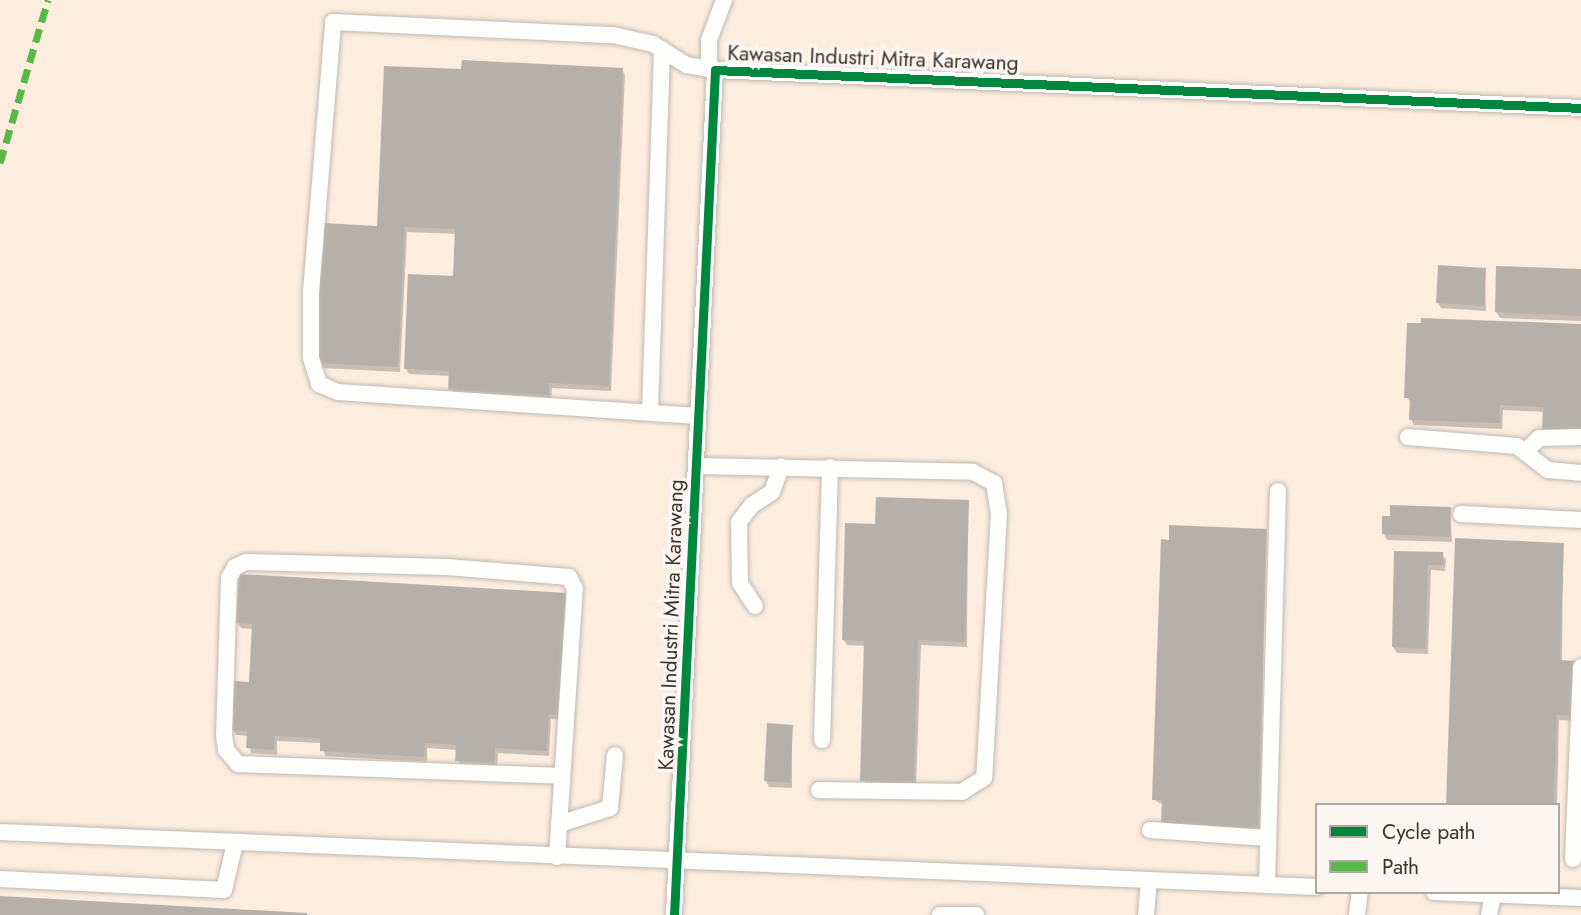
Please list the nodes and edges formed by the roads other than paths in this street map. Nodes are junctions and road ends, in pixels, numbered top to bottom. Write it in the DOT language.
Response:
graph roads {
  1 [pos="724,0"];
  2 [pos="662,49"];
  3 [pos="712,70"];
  4 [pos="1581,108"];
  5 [pos="650,412"];
  6 [pos="698,416"];
  7 [pos="1408,437"];
  8 [pos="1581,437"];
  9 [pos="1526,451"];
  10 [pos="696,467"];
  11 [pos="781,467"];
  12 [pos="830,467"];
  13 [pos="1581,473"];
  14 [pos="1278,491"];
  15 [pos="1461,514"];
  16 [pos="1581,520"];
  17 [pos="755,606"];
  18 [pos="1581,667"];
  19 [pos="822,740"];
  20 [pos="614,755"];
  21 [pos="561,776"];
  22 [pos="819,790"];
  23 [pos="559,824"];
  24 [pos="1150,830"];
  25 [pos="0,832"];
  26 [pos="1269,838"];
  27 [pos="235,843"];
  28 [pos="557,857"];
  29 [pos="679,859"];
  30 [pos="1573,859"];
  31 [pos="0,879"];
  32 [pos="1149,881"];
  33 [pos="1267,886"];
  34 [pos="1315,887"];
  35 [pos="1360,894"];
  36 [pos="1493,894"];
  37 [pos="1581,898"];
  38 [pos="674,915"];
  39 [pos="940,915"];
  40 [pos="976,915"];
  41 [pos="1146,915"];
  42 [pos="1357,915"];
  43 [pos="1489,915"];
  1 -- 3 [label="street"];
  2 -- 3 [label="street"];
  2 -- 5 [label="street"];
  2 -- 5 [label="street"];
  3 -- 4 [label="street, Kawasan Industri Mitra Karawang"];
  3 -- 6 [label="street, Kawasan Industri Mitra Karawang"];
  5 -- 6 [label="street"];
  6 -- 10 [label="street, Kawasan Industri Mitra Karawang"];
  7 -- 9 [label="street"];
  8 -- 9 [label="street"];
  9 -- 13 [label="street"];
  10 -- 11 [label="street"];
  10 -- 29 [label="street, Kawasan Industri Mitra Karawang"];
  11 -- 12 [label="street"];
  11 -- 17 [label="street"];
  12 -- 19 [label="street"];
  12 -- 22 [label="street"];
  14 -- 26 [label="street"];
  15 -- 16 [label="street"];
  18 -- 30 [label="street"];
  20 -- 23 [label="street"];
  21 -- 21 [label="street"];
  21 -- 23 [label="street"];
  23 -- 28 [label="street"];
  24 -- 26 [label="street"];
  25 -- 27 [label="street"];
  26 -- 33 [label="street"];
  27 -- 28 [label="street"];
  27 -- 31 [label="street"];
  28 -- 29 [label="street"];
  29 -- 32 [label="street"];
  29 -- 38 [label="street, Kawasan Industri Mitra Karawang"];
  32 -- 33 [label="street"];
  32 -- 41 [label="street"];
  33 -- 34 [label="street"];
  35 -- 42 [label="street"];
  36 -- 37 [label="street"];
  36 -- 43 [label="street"];
  39 -- 40 [label="street"];
}
